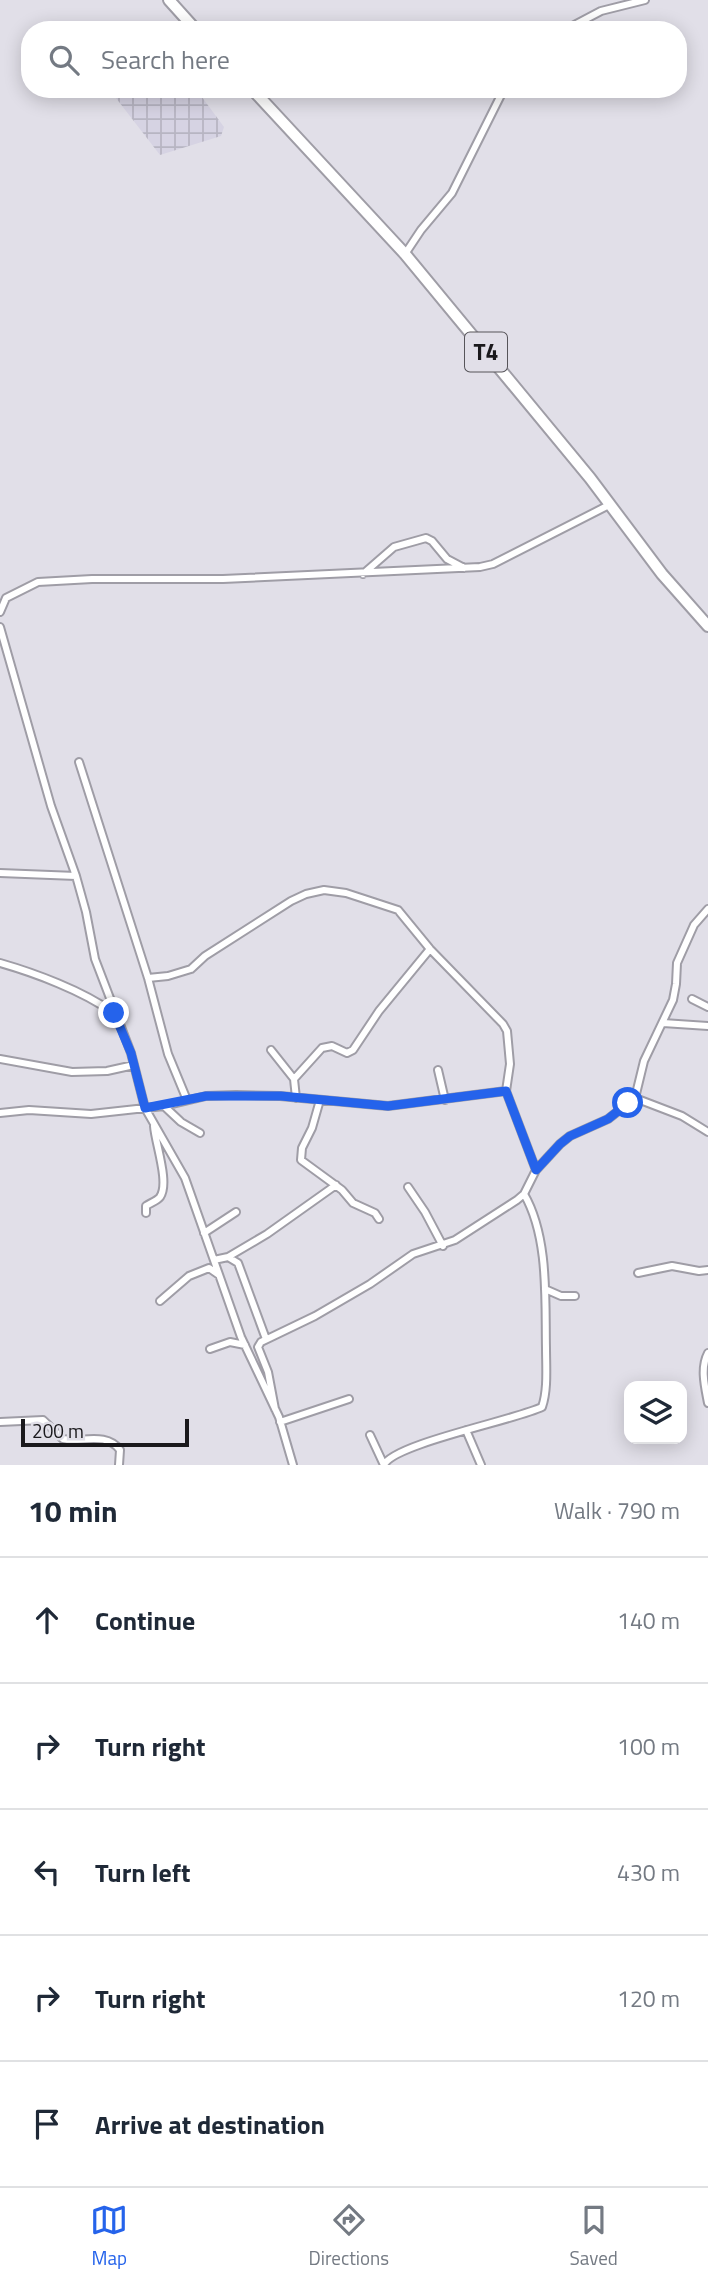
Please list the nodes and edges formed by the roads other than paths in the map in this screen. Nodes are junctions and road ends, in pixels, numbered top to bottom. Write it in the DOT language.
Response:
graph roads {
  1 [pos="169,0"];
  2 [pos="645,0"];
  3 [pos="188,21"];
  4 [pos="583,21"];
  5 [pos="260,98"];
  6 [pos="499,98"];
  7 [pos="405,254"];
  8 [pos="609,505"];
  9 [pos="465,569"];
  10 [pos="363,574"];
  11 [pos="3,598"];
  12 [pos="0,611"];
  13 [pos="708,625"];
  14 [pos="0,627"];
  15 [pos="79,762"];
  16 [pos="0,873"];
  17 [pos="76,876"];
  18 [pos="708,909"];
  19 [pos="430,949"];
  20 [pos="0,963"];
  21 [pos="148,978"];
  22 [pos="692,999"];
  23 [pos="708,1007"];
  24 [pos="114,1013"];
  25 [pos="663,1023"];
  26 [pos="708,1026"];
  27 [pos="271,1050"];
  28 [pos="0,1059"];
  29 [pos="134,1065"];
  30 [pos="438,1070"];
  31 [pos="294,1079"];
  32 [pos="506,1091"];
  33 [pos="296,1098"];
  34 [pos="635,1098"];
  35 [pos="187,1100"];
  36 [pos="320,1100"];
  37 [pos="444,1100"];
  38 [pos="164,1106"];
  39 [pos="145,1108"];
  40 [pos="0,1112"];
  41 [pos="153,1124"];
  42 [pos="708,1132"];
  43 [pos="200,1133"];
  44 [pos="536,1170"];
  45 [pos="328,1179"];
  46 [pos="336,1185"];
  47 [pos="408,1187"];
  48 [pos="326,1192"];
  49 [pos="524,1194"];
  50 [pos="236,1212"];
  51 [pos="146,1213"];
  52 [pos="379,1219"];
  53 [pos="204,1233"];
  54 [pos="443,1246"];
  55 [pos="228,1257"];
  56 [pos="214,1260"];
  57 [pos="708,1270"];
  58 [pos="638,1273"];
  59 [pos="221,1276"];
  60 [pos="545,1289"];
  61 [pos="575,1297"];
  62 [pos="160,1301"];
  63 [pos="266,1339"];
  64 [pos="244,1345"];
  65 [pos="210,1349"];
  66 [pos="708,1353"];
  67 [pos="349,1399"];
  68 [pos="708,1403"];
  69 [pos="275,1409"];
  70 [pos="0,1422"];
  71 [pos="280,1422"];
  72 [pos="466,1430"];
  73 [pos="370,1435"];
  74 [pos="119,1465"];
  75 [pos="293,1465"];
  76 [pos="384,1465"];
  77 [pos="481,1465"];
  1 -- 3 [label="highway"];
  2 -- 4 [label="street"];
  5 -- 7 [label="highway, T4"];
  6 -- 7 [label="street"];
  7 -- 8 [label="highway, T4"];
  8 -- 9 [label="street"];
  8 -- 13 [label="highway, T4"];
  9 -- 10 [label="street"];
  9 -- 10 [label="street"];
  10 -- 11 [label="street"];
  11 -- 12 [label="street"];
  14 -- 17 [label="street"];
  15 -- 21 [label="street"];
  16 -- 17 [label="street"];
  17 -- 24 [label="street"];
  18 -- 25 [label="street"];
  19 -- 21 [label="street"];
  19 -- 31 [label="street"];
  19 -- 32 [label="street"];
  20 -- 24 [label="street"];
  21 -- 35 [label="street"];
  22 -- 23 [label="street"];
  24 -- 29 [label="street"];
  25 -- 26 [label="street"];
  25 -- 34 [label="street"];
  27 -- 31 [label="street"];
  28 -- 29 [label="street"];
  29 -- 39 [label="street"];
  30 -- 37 [label="street"];
  31 -- 33 [label="street"];
  32 -- 37 [label="street"];
  32 -- 44 [label="street"];
  33 -- 35 [label="street"];
  33 -- 36 [label="street"];
  34 -- 42 [label="street"];
  34 -- 44 [label="street"];
  35 -- 38 [label="street"];
  36 -- 37 [label="street"];
  36 -- 45 [label="street"];
  38 -- 39 [label="street"];
  38 -- 43 [label="street"];
  39 -- 40 [label="street"];
  39 -- 41 [label="street"];
  41 -- 51 [label="street"];
  41 -- 53 [label="street"];
  44 -- 49 [label="street"];
  45 -- 46 [label="street"];
  45 -- 48 [label="street"];
  46 -- 48 [label="street"];
  46 -- 52 [label="street"];
  47 -- 54 [label="street"];
  48 -- 55 [label="street"];
  49 -- 54 [label="street"];
  49 -- 60 [label="street"];
  50 -- 53 [label="street"];
  53 -- 56 [label="street"];
  54 -- 63 [label="street"];
  55 -- 56 [label="street"];
  55 -- 63 [label="street"];
  56 -- 59 [label="street"];
  57 -- 58 [label="street"];
  59 -- 62 [label="street"];
  59 -- 64 [label="street"];
  60 -- 61 [label="street"];
  60 -- 72 [label="street"];
  63 -- 69 [label="street"];
  64 -- 65 [label="street"];
  64 -- 69 [label="street"];
  66 -- 68 [label="street"];
  67 -- 71 [label="street"];
  69 -- 71 [label="street"];
  70 -- 74 [label="street"];
  71 -- 75 [label="street"];
  72 -- 76 [label="street"];
  72 -- 77 [label="street"];
  73 -- 76 [label="street"];
}
